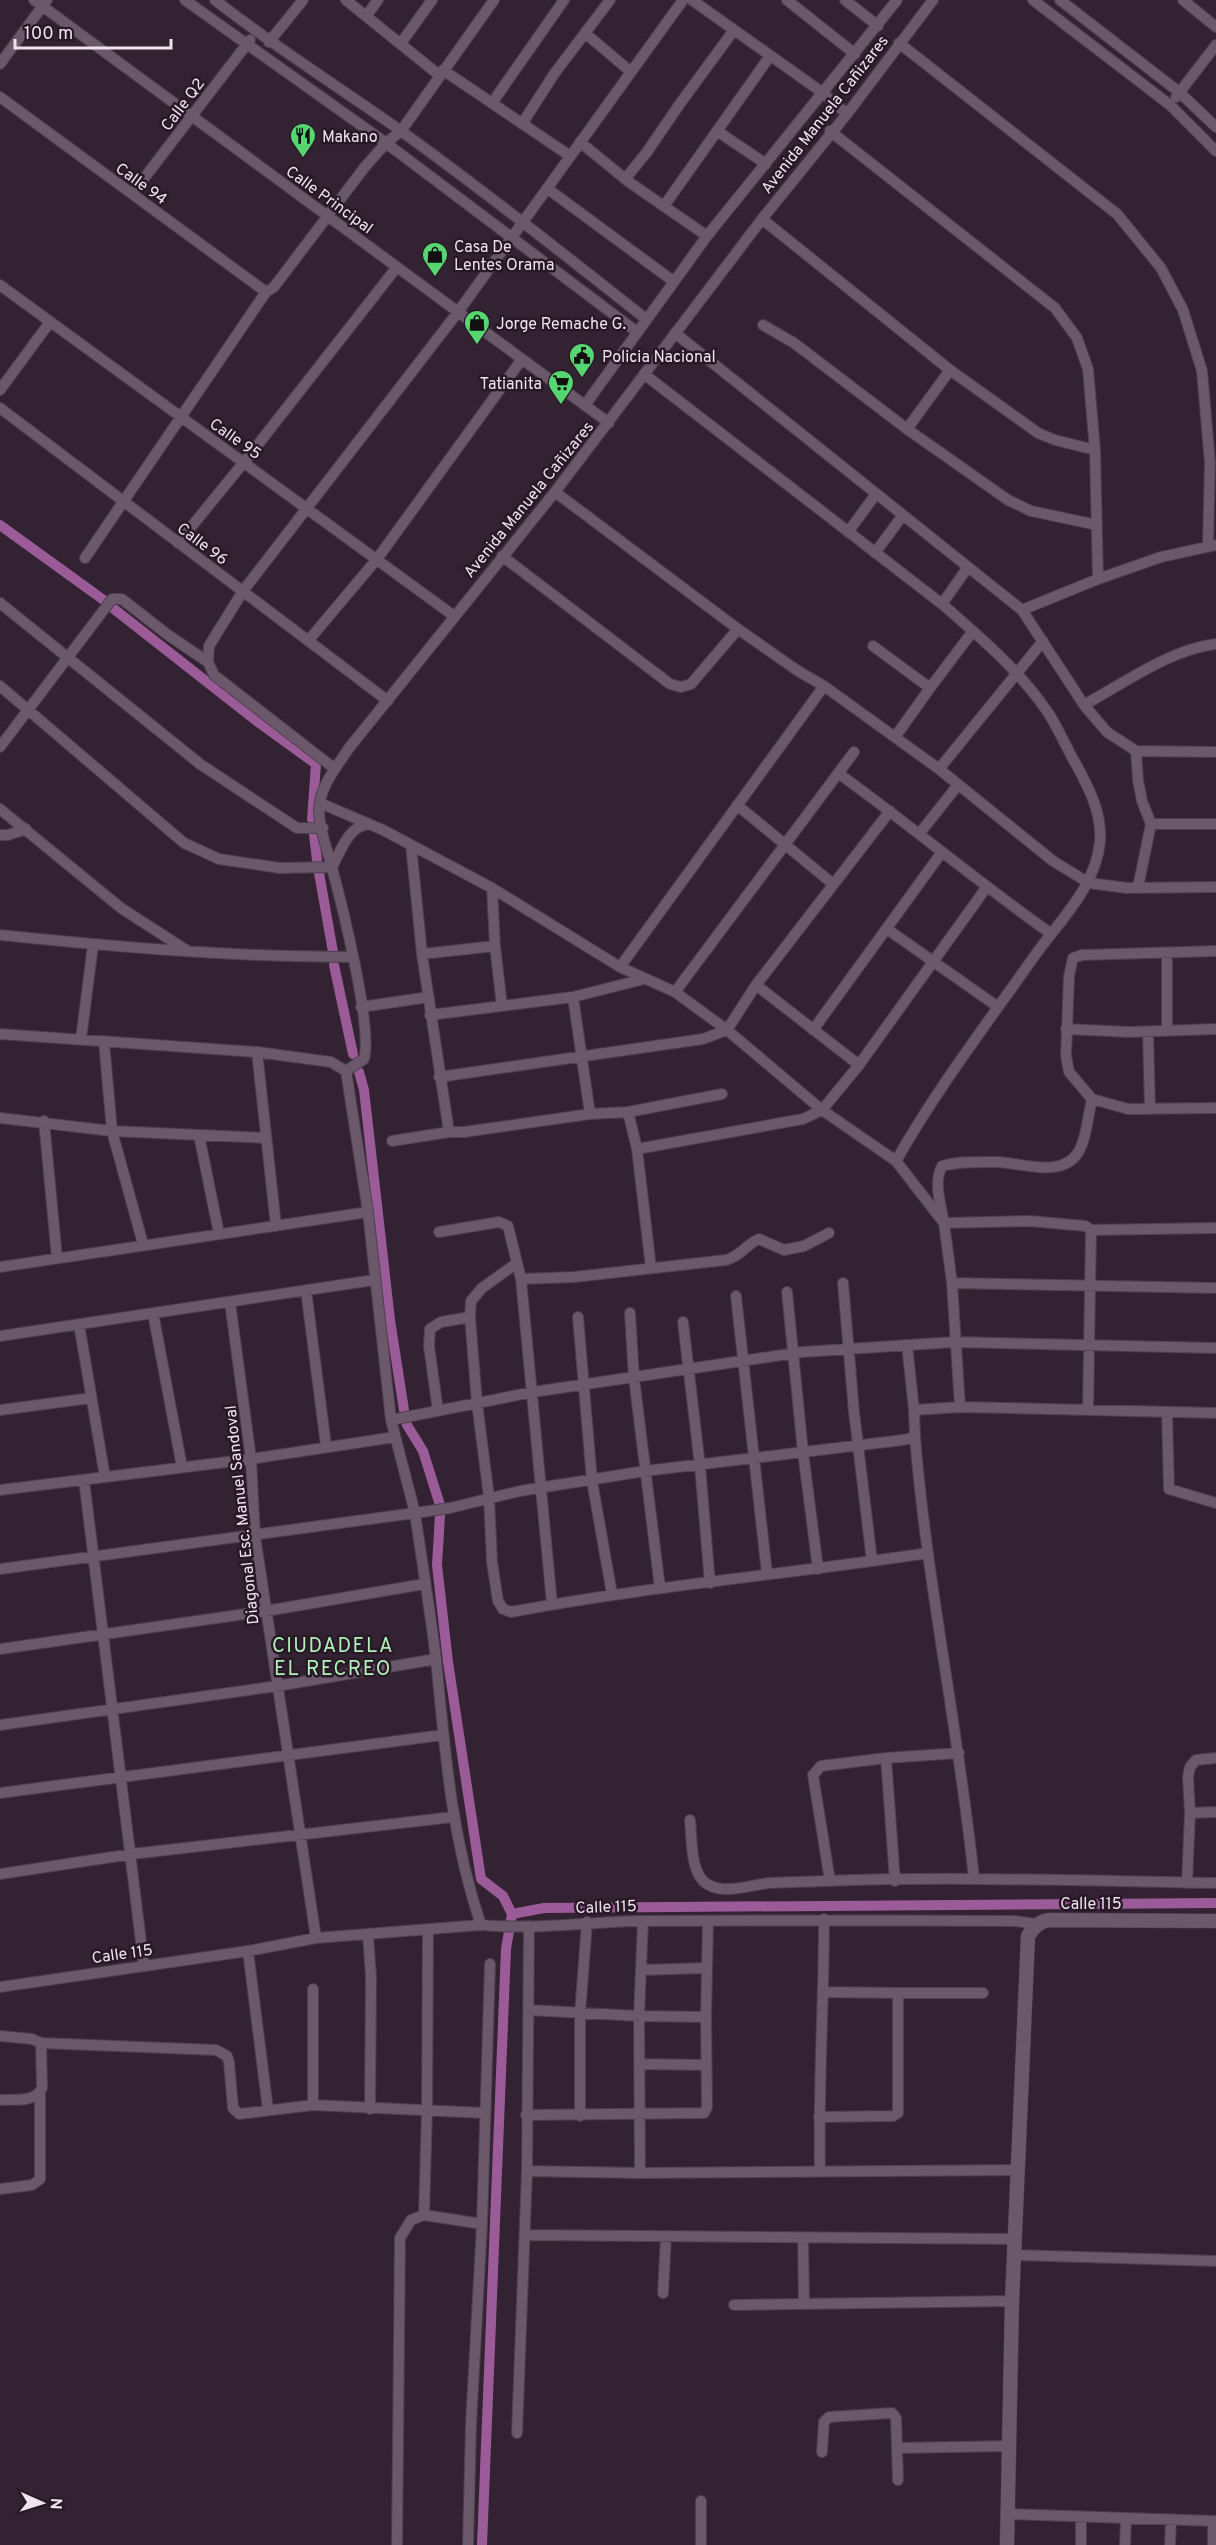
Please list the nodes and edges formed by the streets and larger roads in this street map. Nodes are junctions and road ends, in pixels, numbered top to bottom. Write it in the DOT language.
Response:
graph roads {
  1 [pos="185,0"];
  2 [pos="215,0"];
  3 [pos="303,0"];
  4 [pos="346,0"];
  5 [pos="378,0"];
  6 [pos="432,0"];
  7 [pos="494,0"];
  8 [pos="564,0"];
  9 [pos="610,0"];
  10 [pos="683,0"];
  11 [pos="692,0"];
  12 [pos="787,0"];
  13 [pos="845,0"];
  14 [pos="897,0"];
  15 [pos="933,0"];
  16 [pos="1033,0"];
  17 [pos="1060,0"];
  18 [pos="1183,0"];
  19 [pos="41,2"];
  20 [pos="367,15"];
  21 [pos="878,26"];
  22 [pos="1216,27"];
  23 [pos="734,30"];
  24 [pos="256,32"];
  25 [pos="585,33"];
  26 [pos="269,42"];
  27 [pos="401,43"];
  28 [pos="899,43"];
  29 [pos="247,44"];
  30 [pos="1216,45"];
  31 [pos="855,54"];
  32 [pos="770,56"];
  33 [pos="0,64"];
  34 [pos="631,72"];
  35 [pos="441,73"];
  36 [pos="1179,93"];
  37 [pos="825,95"];
  38 [pos="0,97"];
  39 [pos="492,103"];
  40 [pos="1170,105"];
  41 [pos="843,111"];
  42 [pos="192,116"];
  43 [pos="522,124"];
  44 [pos="1216,127"];
  45 [pos="401,131"];
  46 [pos="830,131"];
  47 [pos="717,132"];
  48 [pos="580,142"];
  49 [pos="386,143"];
  50 [pos="1216,151"];
  51 [pos="570,156"];
  52 [pos="766,165"];
  53 [pos="624,178"];
  54 [pos="548,189"];
  55 [pos="132,195"];
  56 [pos="664,206"];
  57 [pos="327,215"];
  58 [pos="762,219"];
  59 [pos="523,222"];
  60 [pos="707,236"];
  61 [pos="513,237"];
  62 [pos="397,267"];
  63 [pos="673,281"];
  64 [pos="0,285"];
  65 [pos="266,292"];
  66 [pos="458,312"];
  67 [pos="646,319"];
  68 [pos="51,322"];
  69 [pos="763,325"];
  70 [pos="637,332"];
  71 [pos="675,333"];
  72 [pos="522,359"];
  73 [pos="950,370"];
  74 [pos="644,374"];
  75 [pos="0,390"];
  76 [pos="585,405"];
  77 [pos="0,408"];
  78 [pos="181,419"];
  79 [pos="609,423"];
  80 [pos="907,429"];
  81 [pos="1095,450"];
  82 [pos="245,461"];
  83 [pos="555,492"];
  84 [pos="876,494"];
  85 [pos="122,501"];
  86 [pos="305,508"];
  87 [pos="903,515"];
  88 [pos="1097,525"];
  89 [pos="848,532"];
  90 [pos="178,543"];
  91 [pos="1212,545"];
  92 [pos="875,553"];
  93 [pos="502,556"];
  94 [pos="85,558"];
  95 [pos="377,559"];
  96 [pos="968,567"];
  97 [pos="1098,579"];
  98 [pos="243,591"];
  99 [pos="0,603"];
  100 [pos="942,604"];
  101 [pos="1022,610"];
  102 [pos="454,616"];
  103 [pos="738,629"];
  104 [pos="973,631"];
  105 [pos="308,641"];
  106 [pos="1043,641"];
  107 [pos="1216,644"];
  108 [pos="873,646"];
  109 [pos="69,657"];
  110 [pos="208,662"];
  111 [pos="1018,675"];
  112 [pos="0,686"];
  113 [pos="824,686"];
  114 [pos="930,688"];
  115 [pos="388,701"];
  116 [pos="1084,705"];
  117 [pos="28,710"];
  118 [pos="895,737"];
  119 [pos="0,747"];
  120 [pos="1136,751"];
  121 [pos="854,752"];
  122 [pos="1216,752"];
  123 [pos="939,769"];
  124 [pos="335,770"];
  125 [pos="838,773"];
  126 [pos="958,785"];
  127 [pos="320,803"];
  128 [pos="737,805"];
  129 [pos="0,809"];
  130 [pos="890,811"];
  131 [pos="369,824"];
  132 [pos="1151,824"];
  133 [pos="1216,824"];
  134 [pos="322,828"];
  135 [pos="26,830"];
  136 [pos="919,834"];
  137 [pos="0,835"];
  138 [pos="786,844"];
  139 [pos="411,845"];
  140 [pos="942,852"];
  141 [pos="332,867"];
  142 [pos="1089,883"];
  143 [pos="833,884"];
  144 [pos="1138,887"];
  145 [pos="1216,887"];
  146 [pos="492,888"];
  147 [pos="986,888"];
  148 [pos="887,929"];
  149 [pos="1050,933"];
  150 [pos="0,935"];
  151 [pos="93,945"];
  152 [pos="495,946"];
  153 [pos="188,951"];
  154 [pos="1216,951"];
  155 [pos="1167,953"];
  156 [pos="422,954"];
  157 [pos="352,957"];
  158 [pos="933,962"];
  159 [pos="620,967"];
  160 [pos="645,980"];
  161 [pos="756,985"];
  162 [pos="675,992"];
  163 [pos="429,997"];
  164 [pos="573,997"];
  165 [pos="502,1006"];
  166 [pos="362,1007"];
  167 [pos="998,1007"];
  168 [pos="430,1015"];
  169 [pos="1066,1029"];
  170 [pos="1216,1029"];
  171 [pos="727,1030"];
  172 [pos="813,1030"];
  173 [pos="1167,1031"];
  174 [pos="1148,1032"];
  175 [pos="0,1034"];
  176 [pos="81,1039"];
  177 [pos="104,1042"];
  178 [pos="257,1052"];
  179 [pos="583,1056"];
  180 [pos="859,1065"];
  181 [pos="350,1069"];
  182 [pos="439,1077"];
  183 [pos="722,1094"];
  184 [pos="1092,1099"];
  185 [pos="1216,1108"];
  186 [pos="1150,1109"];
  187 [pos="822,1110"];
  188 [pos="628,1112"];
  189 [pos="590,1114"];
  190 [pos="0,1118"];
  191 [pos="44,1121"];
  192 [pos="112,1131"];
  193 [pos="448,1132"];
  194 [pos="199,1136"];
  195 [pos="266,1138"];
  196 [pos="392,1141"];
  197 [pos="637,1149"];
  198 [pos="896,1161"];
  199 [pos="368,1212"];
  200 [pos="944,1223"];
  201 [pos="276,1226"];
  202 [pos="1216,1228"];
  203 [pos="1091,1230"];
  204 [pos="439,1232"];
  205 [pos="829,1233"];
  206 [pos="219,1234"];
  207 [pos="143,1245"];
  208 [pos="57,1258"];
  209 [pos="517,1263"];
  210 [pos="0,1267"];
  211 [pos="651,1268"];
  212 [pos="521,1279"];
  213 [pos="374,1280"];
  214 [pos="843,1283"];
  215 [pos="952,1283"];
  216 [pos="1091,1287"];
  217 [pos="1216,1288"];
  218 [pos="306,1290"];
  219 [pos="787,1292"];
  220 [pos="736,1296"];
  221 [pos="230,1302"];
  222 [pos="153,1313"];
  223 [pos="630,1313"];
  224 [pos="470,1317"];
  225 [pos="578,1317"];
  226 [pos="683,1322"];
  227 [pos="79,1324"];
  228 [pos="0,1336"];
  229 [pos="955,1342"];
  230 [pos="907,1345"];
  231 [pos="1088,1345"];
  232 [pos="1216,1347"];
  233 [pos="848,1349"];
  234 [pos="794,1353"];
  235 [pos="741,1361"];
  236 [pos="687,1370"];
  237 [pos="634,1378"];
  238 [pos="582,1386"];
  239 [pos="533,1392"];
  240 [pos="91,1398"];
  241 [pos="477,1403"];
  242 [pos="960,1407"];
  243 [pos="0,1410"];
  244 [pos="914,1410"];
  245 [pos="1088,1410"];
  246 [pos="438,1411"];
  247 [pos="1167,1412"];
  248 [pos="1216,1413"];
  249 [pos="391,1420"];
  250 [pos="395,1437"];
  251 [pos="915,1437"];
  252 [pos="326,1446"];
  253 [pos="858,1447"];
  254 [pos="803,1452"];
  255 [pos="251,1459"];
  256 [pos="753,1459"];
  257 [pos="700,1466"];
  258 [pos="182,1467"];
  259 [pos="645,1471"];
  260 [pos="105,1477"];
  261 [pos="84,1480"];
  262 [pos="592,1481"];
  263 [pos="541,1488"];
  264 [pos="0,1490"];
  265 [pos="489,1497"];
  266 [pos="1216,1503"];
  267 [pos="415,1513"];
  268 [pos="255,1536"];
  269 [pos="928,1553"];
  270 [pos="94,1558"];
  271 [pos="872,1562"];
  272 [pos="0,1569"];
  273 [pos="818,1569"];
  274 [pos="767,1574"];
  275 [pos="710,1583"];
  276 [pos="424,1584"];
  277 [pos="660,1588"];
  278 [pos="612,1594"];
  279 [pos="552,1604"];
  280 [pos="266,1611"];
  281 [pos="104,1634"];
  282 [pos="0,1649"];
  283 [pos="436,1659"];
  284 [pos="277,1686"];
  285 [pos="113,1709"];
  286 [pos="0,1725"];
  287 [pos="443,1734"];
  288 [pos="959,1753"];
  289 [pos="288,1756"];
  290 [pos="886,1758"];
  291 [pos="1216,1758"];
  292 [pos="122,1777"];
  293 [pos="0,1793"];
  294 [pos="1216,1812"];
  295 [pos="1190,1813"];
  296 [pos="453,1817"];
  297 [pos="690,1820"];
  298 [pos="301,1835"];
  299 [pos="132,1854"];
  300 [pos="0,1874"];
  301 [pos="975,1879"];
  302 [pos="830,1881"];
  303 [pos="895,1881"];
  304 [pos="1187,1883"];
  305 [pos="1216,1883"];
  306 [pos="824,1919"];
  307 [pos="643,1921"];
  308 [pos="708,1921"];
  309 [pos="1216,1921"];
  310 [pos="587,1922"];
  311 [pos="1038,1924"];
  312 [pos="481,1925"];
  313 [pos="525,1926"];
  314 [pos="428,1930"];
  315 [pos="368,1935"];
  316 [pos="316,1938"];
  317 [pos="248,1951"];
  318 [pos="490,1964"];
  319 [pos="144,1966"];
  320 [pos="707,1968"];
  321 [pos="641,1970"];
  322 [pos="0,1987"];
  323 [pos="313,1989"];
  324 [pos="824,1992"];
  325 [pos="898,1993"];
  326 [pos="983,1993"];
  327 [pos="529,2010"];
  328 [pos="580,2014"];
  329 [pos="639,2016"];
  330 [pos="706,2017"];
  331 [pos="0,2036"];
  332 [pos="41,2043"];
  333 [pos="639,2064"];
  334 [pos="706,2065"];
  335 [pos="40,2094"];
  336 [pos="0,2100"];
  337 [pos="313,2105"];
  338 [pos="370,2109"];
  339 [pos="268,2110"];
  340 [pos="427,2110"];
  341 [pos="485,2113"];
  342 [pos="526,2115"];
  343 [pos="639,2115"];
  344 [pos="580,2116"];
  345 [pos="819,2116"];
  346 [pos="1019,2170"];
  347 [pos="527,2171"];
  348 [pos="820,2171"];
  349 [pos="640,2173"];
  350 [pos="0,2189"];
  351 [pos="424,2215"];
  352 [pos="482,2224"];
  353 [pos="525,2235"];
  354 [pos="666,2237"];
  355 [pos="803,2238"];
  356 [pos="1015,2240"];
  357 [pos="1014,2255"];
  358 [pos="1216,2261"];
  359 [pos="663,2293"];
  360 [pos="1012,2301"];
  361 [pos="804,2303"];
  362 [pos="734,2305"];
  363 [pos="517,2433"];
  364 [pos="1009,2446"];
  365 [pos="898,2448"];
  366 [pos="822,2452"];
  367 [pos="898,2480"];
  368 [pos="701,2500"];
  369 [pos="1007,2514"];
  370 [pos="1081,2518"];
  371 [pos="1126,2519"];
  372 [pos="1171,2520"];
  373 [pos="1214,2521"];
  374 [pos="397,2545"];
  375 [pos="468,2545"];
  376 [pos="701,2545"];
  377 [pos="1007,2545"];
  378 [pos="1081,2545"];
  379 [pos="1125,2545"];
  380 [pos="1170,2545"];
  381 [pos="1213,2545"];
  1 -- 29 [label="street"];
  2 -- 24 [label="street"];
  3 -- 26 [label="street"];
  4 -- 20 [label="street"];
  5 -- 20 [label="street"];
  6 -- 27 [label="street"];
  7 -- 35 [label="street"];
  8 -- 39 [label="street"];
  9 -- 25 [label="street"];
  10 -- 34 [label="street"];
  11 -- 23 [label="street"];
  12 -- 31 [label="street"];
  13 -- 21 [label="street"];
  14 -- 21 [label="street"];
  15 -- 28 [label="street, Avenida Manuela Cañizares"];
  16 -- 40 [label="street"];
  17 -- 36 [label="street"];
  18 -- 22 [label="street"];
  19 -- 33 [label="street"];
  19 -- 42 [label="street, Calle Principal"];
  20 -- 27 [label="street"];
  21 -- 31 [label="street"];
  23 -- 32 [label="street"];
  23 -- 53 [label="street"];
  24 -- 26 [label="street"];
  24 -- 29 [label="street, Calle Q2"];
  25 -- 34 [label="street"];
  25 -- 43 [label="street"];
  26 -- 45 [label="street"];
  27 -- 35 [label="street"];
  28 -- 41 [label="street, Avenida Manuela Cañizares"];
  28 -- 91 [label="street"];
  29 -- 42 [label="street, Calle Q2"];
  29 -- 49 [label="street"];
  30 -- 36 [label="street"];
  31 -- 37 [label="street"];
  32 -- 37 [label="street"];
  32 -- 47 [label="street"];
  34 -- 48 [label="street"];
  35 -- 39 [label="street"];
  35 -- 45 [label="street"];
  36 -- 40 [label="street"];
  36 -- 44 [label="street"];
  37 -- 41 [label="street"];
  37 -- 52 [label="street"];
  38 -- 55 [label="street, Calle 94"];
  39 -- 43 [label="street"];
  40 -- 50 [label="street"];
  41 -- 46 [label="street, Avenida Manuela Cañizares"];
  42 -- 55 [label="street, Calle Q2"];
  42 -- 57 [label="street, Calle Principal"];
  43 -- 51 [label="street"];
  45 -- 49 [label="street"];
  45 -- 59 [label="street"];
  46 -- 58 [label="street, Avenida Manuela Cañizares"];
  46 -- 81 [label="street"];
  47 -- 52 [label="street"];
  47 -- 56 [label="street"];
  48 -- 51 [label="street"];
  48 -- 53 [label="street"];
  49 -- 57 [label="street"];
  49 -- 61 [label="street"];
  51 -- 54 [label="street"];
  52 -- 60 [label="street"];
  53 -- 56 [label="street"];
  54 -- 59 [label="street"];
  54 -- 63 [label="street"];
  55 -- 65 [label="street, Calle 94"];
  56 -- 60 [label="street"];
  57 -- 62 [label="street, Calle Principal"];
  57 -- 65 [label="street"];
  58 -- 71 [label="street, Avenida Manuela Cañizares"];
  58 -- 73 [label="street"];
  59 -- 61 [label="street"];
  59 -- 67 [label="street"];
  60 -- 63 [label="street"];
  61 -- 66 [label="street"];
  61 -- 70 [label="street"];
  62 -- 66 [label="street, Calle Principal"];
  62 -- 82 [label="street"];
  63 -- 67 [label="street"];
  64 -- 68 [label="street, Calle 95"];
  65 -- 78 [label="street"];
  66 -- 72 [label="street, Calle Principal"];
  66 -- 86 [label="street"];
  67 -- 70 [label="street"];
  68 -- 75 [label="street"];
  68 -- 78 [label="street, Calle 95"];
  69 -- 80 [label="street"];
  70 -- 76 [label="street"];
  71 -- 74 [label="street, Avenida Manuela Cañizares"];
  71 -- 84 [label="street"];
  72 -- 76 [label="street, Calle Principal"];
  72 -- 95 [label="street"];
  73 -- 80 [label="street"];
  73 -- 81 [label="street"];
  74 -- 79 [label="street, Avenida Manuela Cañizares"];
  74 -- 89 [label="street"];
  76 -- 79 [label="street, Calle Principal"];
  77 -- 85 [label="street, Calle 96"];
  78 -- 82 [label="street, Calle 95"];
  78 -- 85 [label="street"];
  79 -- 83 [label="street, Avenida Manuela Cañizares"];
  80 -- 88 [label="street"];
  81 -- 88 [label="street"];
  82 -- 86 [label="street, Calle 95"];
  82 -- 90 [label="street"];
  83 -- 93 [label="street, Avenida Manuela Cañizares"];
  83 -- 103 [label="street"];
  84 -- 87 [label="street"];
  84 -- 89 [label="street"];
  85 -- 90 [label="street, Calle 96"];
  85 -- 94 [label="street"];
  86 -- 95 [label="street, Calle 95"];
  86 -- 98 [label="street"];
  87 -- 92 [label="street"];
  87 -- 96 [label="street"];
  88 -- 97 [label="street"];
  89 -- 92 [label="street"];
  90 -- 98 [label="street, Calle 96"];
  91 -- 97 [label="street"];
  92 -- 100 [label="street"];
  93 -- 102 [label="street, Avenida Manuela Cañizares"];
  93 -- 103 [label="street"];
  95 -- 102 [label="street, Calle 95"];
  95 -- 105 [label="street"];
  96 -- 100 [label="street"];
  96 -- 101 [label="street"];
  97 -- 101 [label="street"];
  98 -- 105 [label="street, Calle 96"];
  98 -- 110 [label="street"];
  99 -- 109 [label="street"];
  100 -- 104 [label="street"];
  101 -- 106 [label="street"];
  102 -- 115 [label="street, Avenida Manuela Cañizares"];
  103 -- 113 [label="street"];
  104 -- 111 [label="street"];
  104 -- 114 [label="street"];
  105 -- 115 [label="street, Calle 96"];
  106 -- 111 [label="street"];
  106 -- 116 [label="street"];
  107 -- 116 [label="street"];
  108 -- 114 [label="street"];
  109 -- 110 [label="street"];
  109 -- 117 [label="street"];
  109 -- 134 [label="street"];
  110 -- 124 [label="street"];
  111 -- 123 [label="street"];
  111 -- 142 [label="street"];
  112 -- 117 [label="street"];
  113 -- 118 [label="street"];
  113 -- 128 [label="street"];
  114 -- 118 [label="street"];
  115 -- 124 [label="street, Avenida Manuela Cañizares"];
  116 -- 120 [label="street"];
  117 -- 119 [label="street"];
  117 -- 141 [label="street"];
  118 -- 123 [label="street"];
  120 -- 122 [label="street"];
  120 -- 132 [label="street"];
  121 -- 125 [label="street"];
  123 -- 126 [label="street"];
  124 -- 127 [label="street, Avenida Manuela Cañizares"];
  125 -- 130 [label="street"];
  125 -- 138 [label="street"];
  126 -- 136 [label="street"];
  126 -- 142 [label="street"];
  127 -- 131 [label="street"];
  127 -- 134 [label="street, Avenida Manuela Cañizares"];
  128 -- 138 [label="street"];
  128 -- 159 [label="street"];
  129 -- 135 [label="street"];
  130 -- 136 [label="street"];
  130 -- 143 [label="street"];
  131 -- 139 [label="street"];
  131 -- 141 [label="street"];
  132 -- 133 [label="street"];
  132 -- 144 [label="street"];
  134 -- 141 [label="street, Avenida Manuela Cañizares"];
  135 -- 137 [label="street"];
  135 -- 153 [label="street"];
  136 -- 140 [label="street"];
  138 -- 143 [label="street"];
  138 -- 162 [label="street"];
  139 -- 146 [label="street"];
  139 -- 156 [label="street"];
  140 -- 147 [label="street"];
  140 -- 148 [label="street"];
  141 -- 157 [label="street, Avenida Manuela Cañizares"];
  142 -- 144 [label="street"];
  142 -- 149 [label="street"];
  143 -- 161 [label="street"];
  144 -- 145 [label="street"];
  146 -- 152 [label="street"];
  146 -- 159 [label="street"];
  147 -- 149 [label="street"];
  147 -- 158 [label="street"];
  148 -- 158 [label="street"];
  148 -- 172 [label="street"];
  149 -- 167 [label="street"];
  150 -- 151 [label="street"];
  151 -- 153 [label="street"];
  151 -- 176 [label="street"];
  152 -- 156 [label="street"];
  152 -- 165 [label="street"];
  153 -- 157 [label="street"];
  154 -- 155 [label="street"];
  155 -- 169 [label="street"];
  155 -- 173 [label="street"];
  156 -- 163 [label="street"];
  157 -- 166 [label="street, Avenida Manuela Cañizares"];
  158 -- 167 [label="street"];
  158 -- 180 [label="street"];
  159 -- 160 [label="street"];
  160 -- 162 [label="street"];
  160 -- 164 [label="street"];
  161 -- 171 [label="street"];
  161 -- 172 [label="street"];
  162 -- 171 [label="street"];
  163 -- 166 [label="street"];
  163 -- 168 [label="street"];
  164 -- 165 [label="street"];
  164 -- 179 [label="street"];
  165 -- 168 [label="street"];
  166 -- 181 [label="street, Avenida Manuela Cañizares"];
  167 -- 198 [label="street"];
  168 -- 182 [label="street"];
  169 -- 174 [label="street"];
  169 -- 184 [label="street"];
  170 -- 173 [label="street"];
  171 -- 179 [label="street"];
  171 -- 187 [label="street"];
  172 -- 180 [label="street"];
  173 -- 174 [label="street"];
  174 -- 186 [label="street"];
  175 -- 176 [label="street"];
  176 -- 177 [label="street"];
  177 -- 178 [label="street"];
  177 -- 192 [label="street"];
  178 -- 181 [label="street"];
  178 -- 195 [label="street"];
  179 -- 182 [label="street"];
  179 -- 189 [label="street"];
  180 -- 187 [label="street"];
  181 -- 199 [label="street"];
  182 -- 193 [label="street"];
  183 -- 188 [label="street"];
  184 -- 186 [label="street"];
  184 -- 200 [label="street"];
  185 -- 186 [label="street"];
  187 -- 197 [label="street"];
  187 -- 198 [label="street"];
  188 -- 189 [label="street"];
  188 -- 197 [label="street"];
  189 -- 193 [label="street"];
  190 -- 191 [label="street"];
  191 -- 192 [label="street"];
  191 -- 208 [label="street"];
  192 -- 194 [label="street"];
  192 -- 207 [label="street"];
  193 -- 196 [label="street"];
  194 -- 195 [label="street"];
  194 -- 206 [label="street"];
  195 -- 201 [label="street"];
  197 -- 211 [label="street"];
  198 -- 200 [label="street"];
  199 -- 201 [label="street"];
  199 -- 213 [label="street"];
  200 -- 203 [label="street"];
  200 -- 215 [label="street"];
  201 -- 206 [label="street"];
  202 -- 203 [label="street"];
  203 -- 216 [label="street"];
  204 -- 209 [label="street"];
  205 -- 211 [label="street"];
  206 -- 207 [label="street"];
  207 -- 208 [label="street"];
  208 -- 210 [label="street"];
  209 -- 212 [label="street"];
  209 -- 224 [label="street"];
  211 -- 212 [label="street"];
  212 -- 239 [label="street"];
  213 -- 218 [label="street"];
  213 -- 249 [label="street"];
  214 -- 233 [label="street"];
  215 -- 216 [label="street"];
  215 -- 229 [label="street"];
  216 -- 217 [label="street"];
  216 -- 231 [label="street"];
  218 -- 221 [label="street"];
  218 -- 252 [label="street"];
  219 -- 234 [label="street"];
  220 -- 235 [label="street"];
  221 -- 222 [label="street"];
  221 -- 255 [label="street, Diagonal Esc. Manuel Sandoval"];
  222 -- 227 [label="street"];
  222 -- 258 [label="street"];
  223 -- 237 [label="street"];
  224 -- 241 [label="street"];
  224 -- 246 [label="street"];
  225 -- 238 [label="street"];
  226 -- 236 [label="street"];
  227 -- 228 [label="street"];
  227 -- 240 [label="street"];
  229 -- 230 [label="street"];
  229 -- 231 [label="street"];
  229 -- 242 [label="street"];
  230 -- 233 [label="street"];
  230 -- 244 [label="street"];
  231 -- 232 [label="street"];
  231 -- 245 [label="street"];
  233 -- 234 [label="street"];
  233 -- 253 [label="street"];
  234 -- 235 [label="street"];
  234 -- 254 [label="street"];
  235 -- 236 [label="street"];
  235 -- 256 [label="street"];
  236 -- 237 [label="street"];
  236 -- 257 [label="street"];
  237 -- 238 [label="street"];
  237 -- 259 [label="street"];
  238 -- 239 [label="street"];
  238 -- 262 [label="street"];
  239 -- 241 [label="street"];
  239 -- 263 [label="street"];
  240 -- 243 [label="street"];
  240 -- 260 [label="street"];
  241 -- 246 [label="street"];
  241 -- 265 [label="street"];
  242 -- 244 [label="street"];
  242 -- 245 [label="street"];
  244 -- 251 [label="street"];
  245 -- 247 [label="street"];
  246 -- 249 [label="street"];
  247 -- 248 [label="street"];
  247 -- 266 [label="street"];
  249 -- 250 [label="street"];
  250 -- 252 [label="street"];
  250 -- 267 [label="street"];
  251 -- 253 [label="street"];
  251 -- 269 [label="street"];
  252 -- 255 [label="street"];
  253 -- 254 [label="street"];
  253 -- 271 [label="street"];
  254 -- 256 [label="street"];
  254 -- 273 [label="street"];
  255 -- 258 [label="street"];
  255 -- 268 [label="street, Diagonal Esc. Manuel Sandoval"];
  256 -- 257 [label="street"];
  256 -- 274 [label="street"];
  257 -- 259 [label="street"];
  257 -- 275 [label="street"];
  258 -- 260 [label="street"];
  259 -- 262 [label="street"];
  259 -- 277 [label="street"];
  260 -- 261 [label="street"];
  261 -- 264 [label="street"];
  261 -- 270 [label="street"];
  262 -- 263 [label="street"];
  262 -- 278 [label="street"];
  263 -- 265 [label="street"];
  263 -- 279 [label="street"];
  265 -- 267 [label="street"];
  265 -- 279 [label="street"];
  267 -- 268 [label="street"];
  267 -- 276 [label="street"];
  268 -- 270 [label="street"];
  268 -- 280 [label="street, Diagonal Esc. Manuel Sandoval"];
  269 -- 271 [label="street"];
  269 -- 288 [label="street"];
  270 -- 272 [label="street"];
  270 -- 281 [label="street"];
  271 -- 273 [label="street"];
  273 -- 274 [label="street"];
  274 -- 275 [label="street"];
  275 -- 277 [label="street"];
  276 -- 280 [label="street"];
  276 -- 283 [label="street"];
  277 -- 278 [label="street"];
  278 -- 279 [label="street"];
  280 -- 281 [label="street"];
  280 -- 284 [label="street, Diagonal Esc. Manuel Sandoval"];
  281 -- 282 [label="street"];
  281 -- 285 [label="street"];
  283 -- 284 [label="street"];
  283 -- 287 [label="street"];
  284 -- 285 [label="street"];
  284 -- 289 [label="street, Diagonal Esc. Manuel Sandoval"];
  285 -- 286 [label="street"];
  285 -- 292 [label="street"];
  287 -- 289 [label="street"];
  287 -- 296 [label="street"];
  288 -- 290 [label="street"];
  288 -- 301 [label="street"];
  289 -- 292 [label="street"];
  289 -- 298 [label="street, Diagonal Esc. Manuel Sandoval"];
  290 -- 302 [label="street"];
  290 -- 303 [label="street"];
  291 -- 295 [label="street"];
  292 -- 293 [label="street"];
  292 -- 299 [label="street"];
  294 -- 295 [label="street"];
  295 -- 304 [label="street"];
  296 -- 298 [label="street"];
  296 -- 312 [label="street"];
  297 -- 302 [label="street"];
  298 -- 299 [label="street"];
  298 -- 316 [label="street, Diagonal Esc. Manuel Sandoval"];
  299 -- 300 [label="street"];
  299 -- 319 [label="street"];
  301 -- 303 [label="street"];
  301 -- 304 [label="street"];
  302 -- 303 [label="street"];
  304 -- 305 [label="street"];
  306 -- 308 [label="street, Calle 115"];
  306 -- 311 [label="street, Calle 115"];
  306 -- 324 [label="street"];
  307 -- 308 [label="street, Calle 115"];
  307 -- 310 [label="street, Calle 115"];
  307 -- 321 [label="street"];
  308 -- 320 [label="street"];
  309 -- 311 [label="street, Calle 115"];
  310 -- 313 [label="street, Calle 115"];
  310 -- 328 [label="street"];
  311 -- 346 [label="street"];
  312 -- 313 [label="street, Calle 115"];
  312 -- 314 [label="street, Calle 115"];
  313 -- 327 [label="street"];
  314 -- 315 [label="street, Calle 115"];
  314 -- 340 [label="street"];
  315 -- 316 [label="street, Calle 115"];
  315 -- 338 [label="street"];
  316 -- 317 [label="street, Calle 115"];
  317 -- 319 [label="street, Calle 115"];
  317 -- 339 [label="street"];
  318 -- 341 [label="street"];
  319 -- 322 [label="street, Calle 115"];
  320 -- 321 [label="street"];
  320 -- 330 [label="street"];
  321 -- 329 [label="street"];
  323 -- 337 [label="street"];
  324 -- 325 [label="street"];
  324 -- 345 [label="street"];
  325 -- 326 [label="street"];
  325 -- 345 [label="street"];
  327 -- 328 [label="street"];
  327 -- 342 [label="street"];
  328 -- 329 [label="street"];
  328 -- 344 [label="street"];
  329 -- 330 [label="street"];
  329 -- 333 [label="street"];
  330 -- 334 [label="street"];
  331 -- 332 [label="street"];
  332 -- 335 [label="street"];
  332 -- 339 [label="street"];
  333 -- 334 [label="street"];
  333 -- 343 [label="street"];
  334 -- 343 [label="street"];
  335 -- 336 [label="street"];
  335 -- 350 [label="street"];
  337 -- 338 [label="street"];
  337 -- 339 [label="street"];
  338 -- 340 [label="street"];
  340 -- 341 [label="street"];
  340 -- 351 [label="street"];
  341 -- 352 [label="street"];
  342 -- 344 [label="street"];
  342 -- 347 [label="street"];
  343 -- 344 [label="street"];
  343 -- 349 [label="street"];
  345 -- 348 [label="street"];
  346 -- 348 [label="street"];
  346 -- 356 [label="street"];
  347 -- 349 [label="street"];
  347 -- 353 [label="street"];
  348 -- 349 [label="street"];
  351 -- 352 [label="street"];
  351 -- 374 [label="street"];
  352 -- 375 [label="street"];
  353 -- 354 [label="street"];
  353 -- 363 [label="street"];
  354 -- 355 [label="street"];
  354 -- 359 [label="street"];
  355 -- 356 [label="street"];
  355 -- 361 [label="street"];
  356 -- 357 [label="street"];
  357 -- 358 [label="street"];
  357 -- 360 [label="street"];
  360 -- 361 [label="street"];
  360 -- 364 [label="street"];
  361 -- 362 [label="street"];
  364 -- 365 [label="street"];
  364 -- 369 [label="street"];
  365 -- 366 [label="street"];
  365 -- 367 [label="street"];
  368 -- 376 [label="street"];
  369 -- 370 [label="street"];
  369 -- 377 [label="street"];
  370 -- 371 [label="street"];
  370 -- 378 [label="street"];
  371 -- 372 [label="street"];
  371 -- 379 [label="street"];
  372 -- 373 [label="street"];
  372 -- 380 [label="street"];
  373 -- 381 [label="street"];
}
